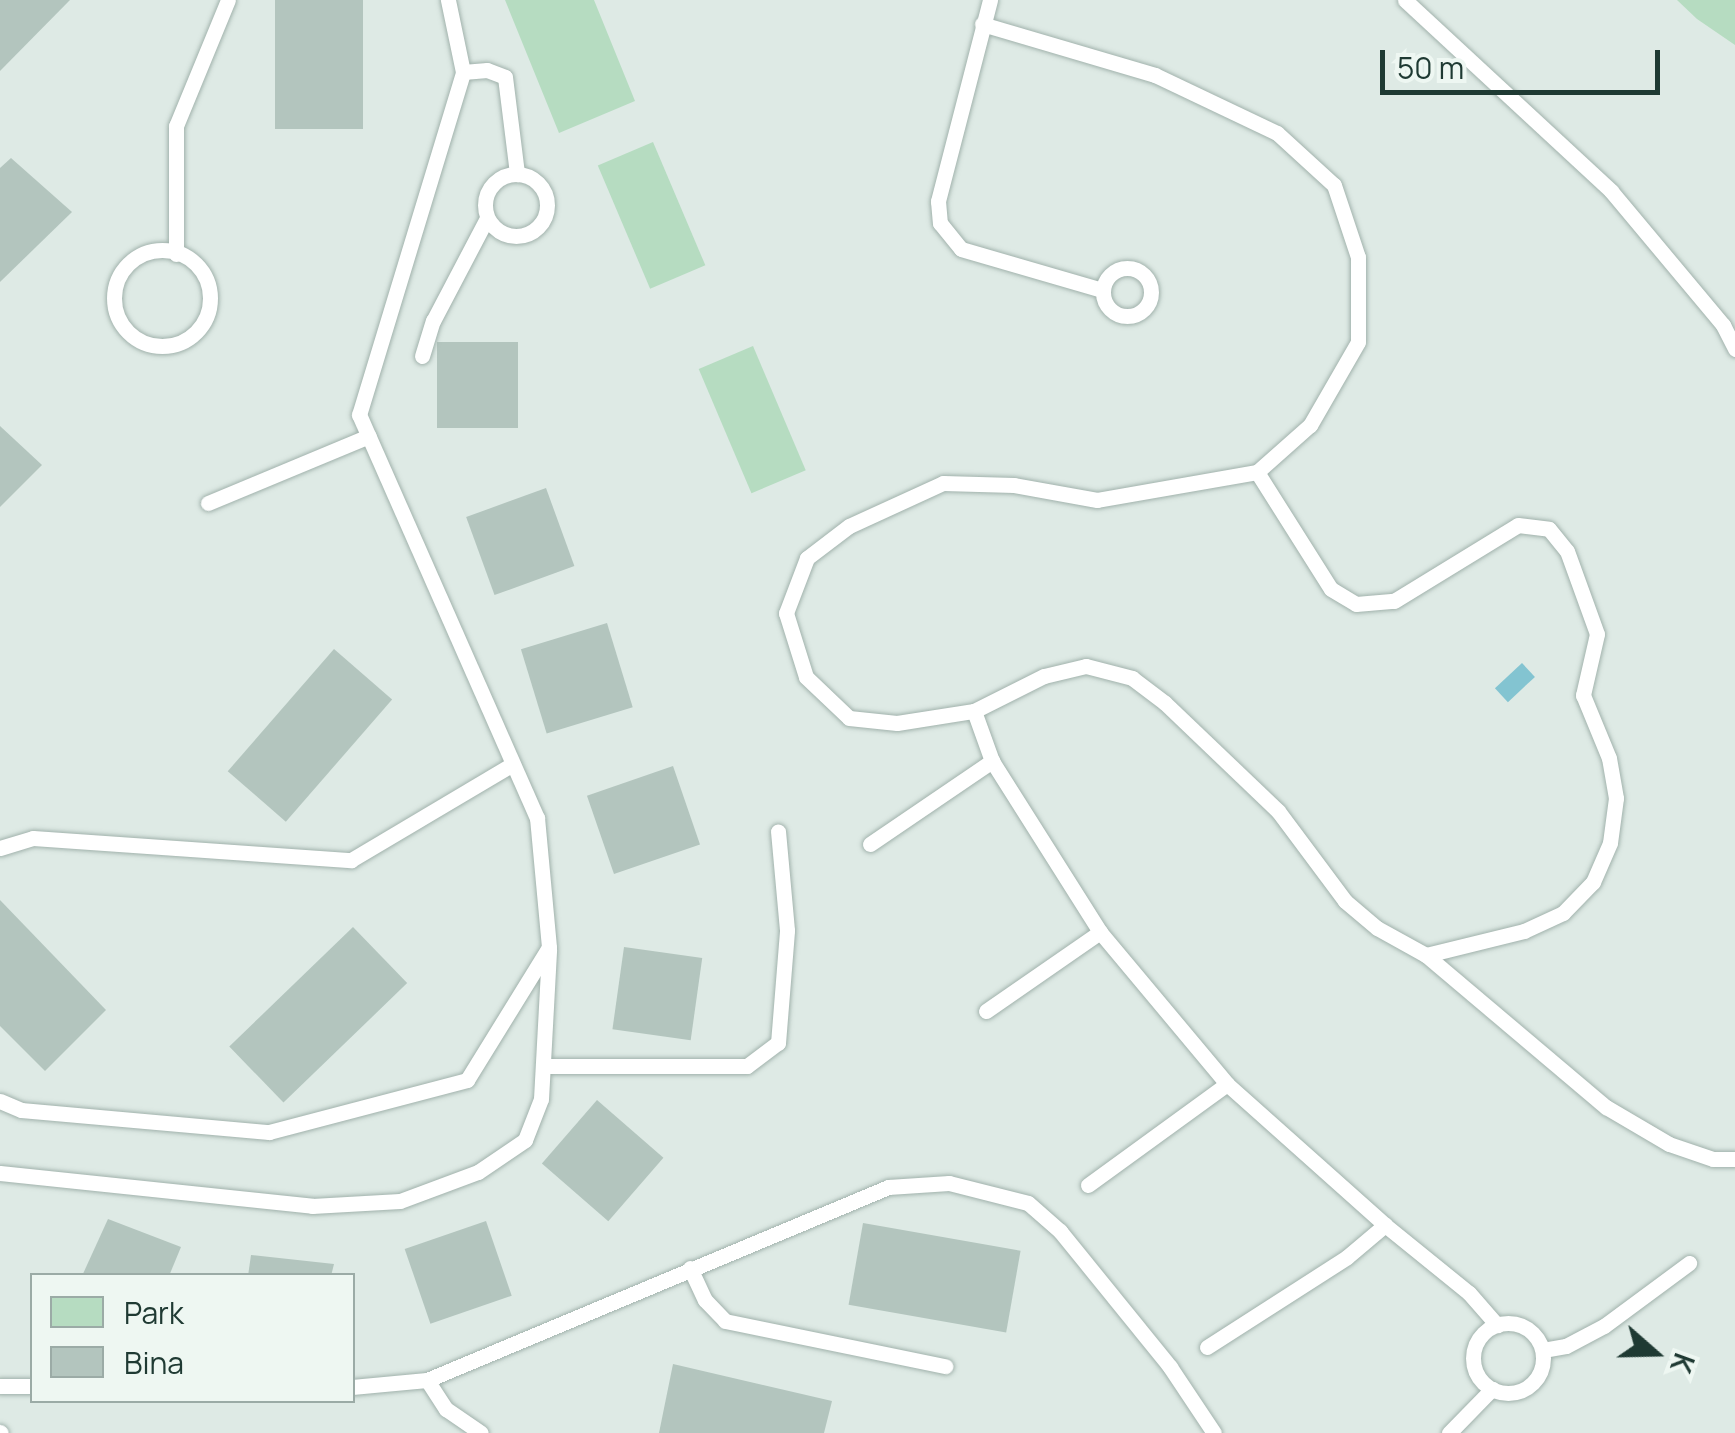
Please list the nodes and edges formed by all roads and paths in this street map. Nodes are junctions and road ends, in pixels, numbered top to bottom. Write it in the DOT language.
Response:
graph roads {
  1 [pos="228,0"];
  2 [pos="448,0"];
  3 [pos="990,0"];
  4 [pos="1405,0"];
  5 [pos="982,24"];
  6 [pos="463,72"];
  7 [pos="516,174"];
  8 [pos="487,218"];
  9 [pos="176,254"];
  10 [pos="1102,290"];
  11 [pos="1735,349"];
  12 [pos="422,356"];
  13 [pos="369,436"];
  14 [pos="1257,472"];
  15 [pos="208,502"];
  16 [pos="974,711"];
  17 [pos="992,761"];
  18 [pos="513,764"];
  19 [pos="778,830"];
  20 [pos="870,844"];
  21 [pos="0,848"];
  22 [pos="1100,932"];
  23 [pos="550,947"];
  24 [pos="1426,955"];
  25 [pos="986,1010"];
  26 [pos="542,1066"];
  27 [pos="1227,1084"];
  28 [pos="0,1100"];
  29 [pos="1735,1159"];
  30 [pos="0,1172"];
  31 [pos="1088,1186"];
  32 [pos="1385,1225"];
  33 [pos="1688,1263"];
  34 [pos="690,1268"];
  35 [pos="1497,1325"];
  36 [pos="1207,1347"];
  37 [pos="1542,1350"];
  38 [pos="946,1366"];
  39 [pos="428,1380"];
  40 [pos="0,1386"];
  41 [pos="30,1386"];
  42 [pos="355,1387"];
  43 [pos="1492,1390"];
  44 [pos="480,1433"];
  45 [pos="1214,1433"];
  46 [pos="1449,1433"];
  1 -- 9 [label="lane"];
  2 -- 6 [label="lane"];
  3 -- 5 [label="lane"];
  4 -- 11 [label="lane"];
  5 -- 10 [label="lane"];
  5 -- 14 [label="lane"];
  6 -- 7 [label="lane"];
  6 -- 13 [label="lane"];
  7 -- 8 [label="lane"];
  7 -- 8 [label="lane"];
  8 -- 12 [label="lane"];
  9 -- 9 [label="lane"];
  13 -- 15 [label="lane"];
  13 -- 18 [label="lane"];
  14 -- 16 [label="lane"];
  14 -- 24 [label="lane"];
  16 -- 17 [label="lane"];
  16 -- 24 [label="lane"];
  17 -- 20 [label="lane"];
  17 -- 22 [label="lane"];
  18 -- 21 [label="lane"];
  18 -- 23 [label="lane"];
  19 -- 26 [label="lane"];
  22 -- 25 [label="lane"];
  22 -- 27 [label="lane"];
  23 -- 26 [label="lane"];
  23 -- 28 [label="lane"];
  24 -- 29 [label="lane"];
  26 -- 30 [label="lane"];
  27 -- 31 [label="lane"];
  27 -- 32 [label="lane"];
  32 -- 35 [label="lane"];
  32 -- 36 [label="lane"];
  33 -- 37 [label="lane"];
  34 -- 38 [label="lane"];
  34 -- 39 [label="lane"];
  34 -- 45 [label="lane"];
  35 -- 37 [label="lane"];
  35 -- 43 [label="lane"];
  37 -- 43 [label="lane"];
  39 -- 42 [label="lane"];
  39 -- 44 [label="lane"];
  40 -- 41 [label="lane"];
  43 -- 46 [label="lane"];
}
